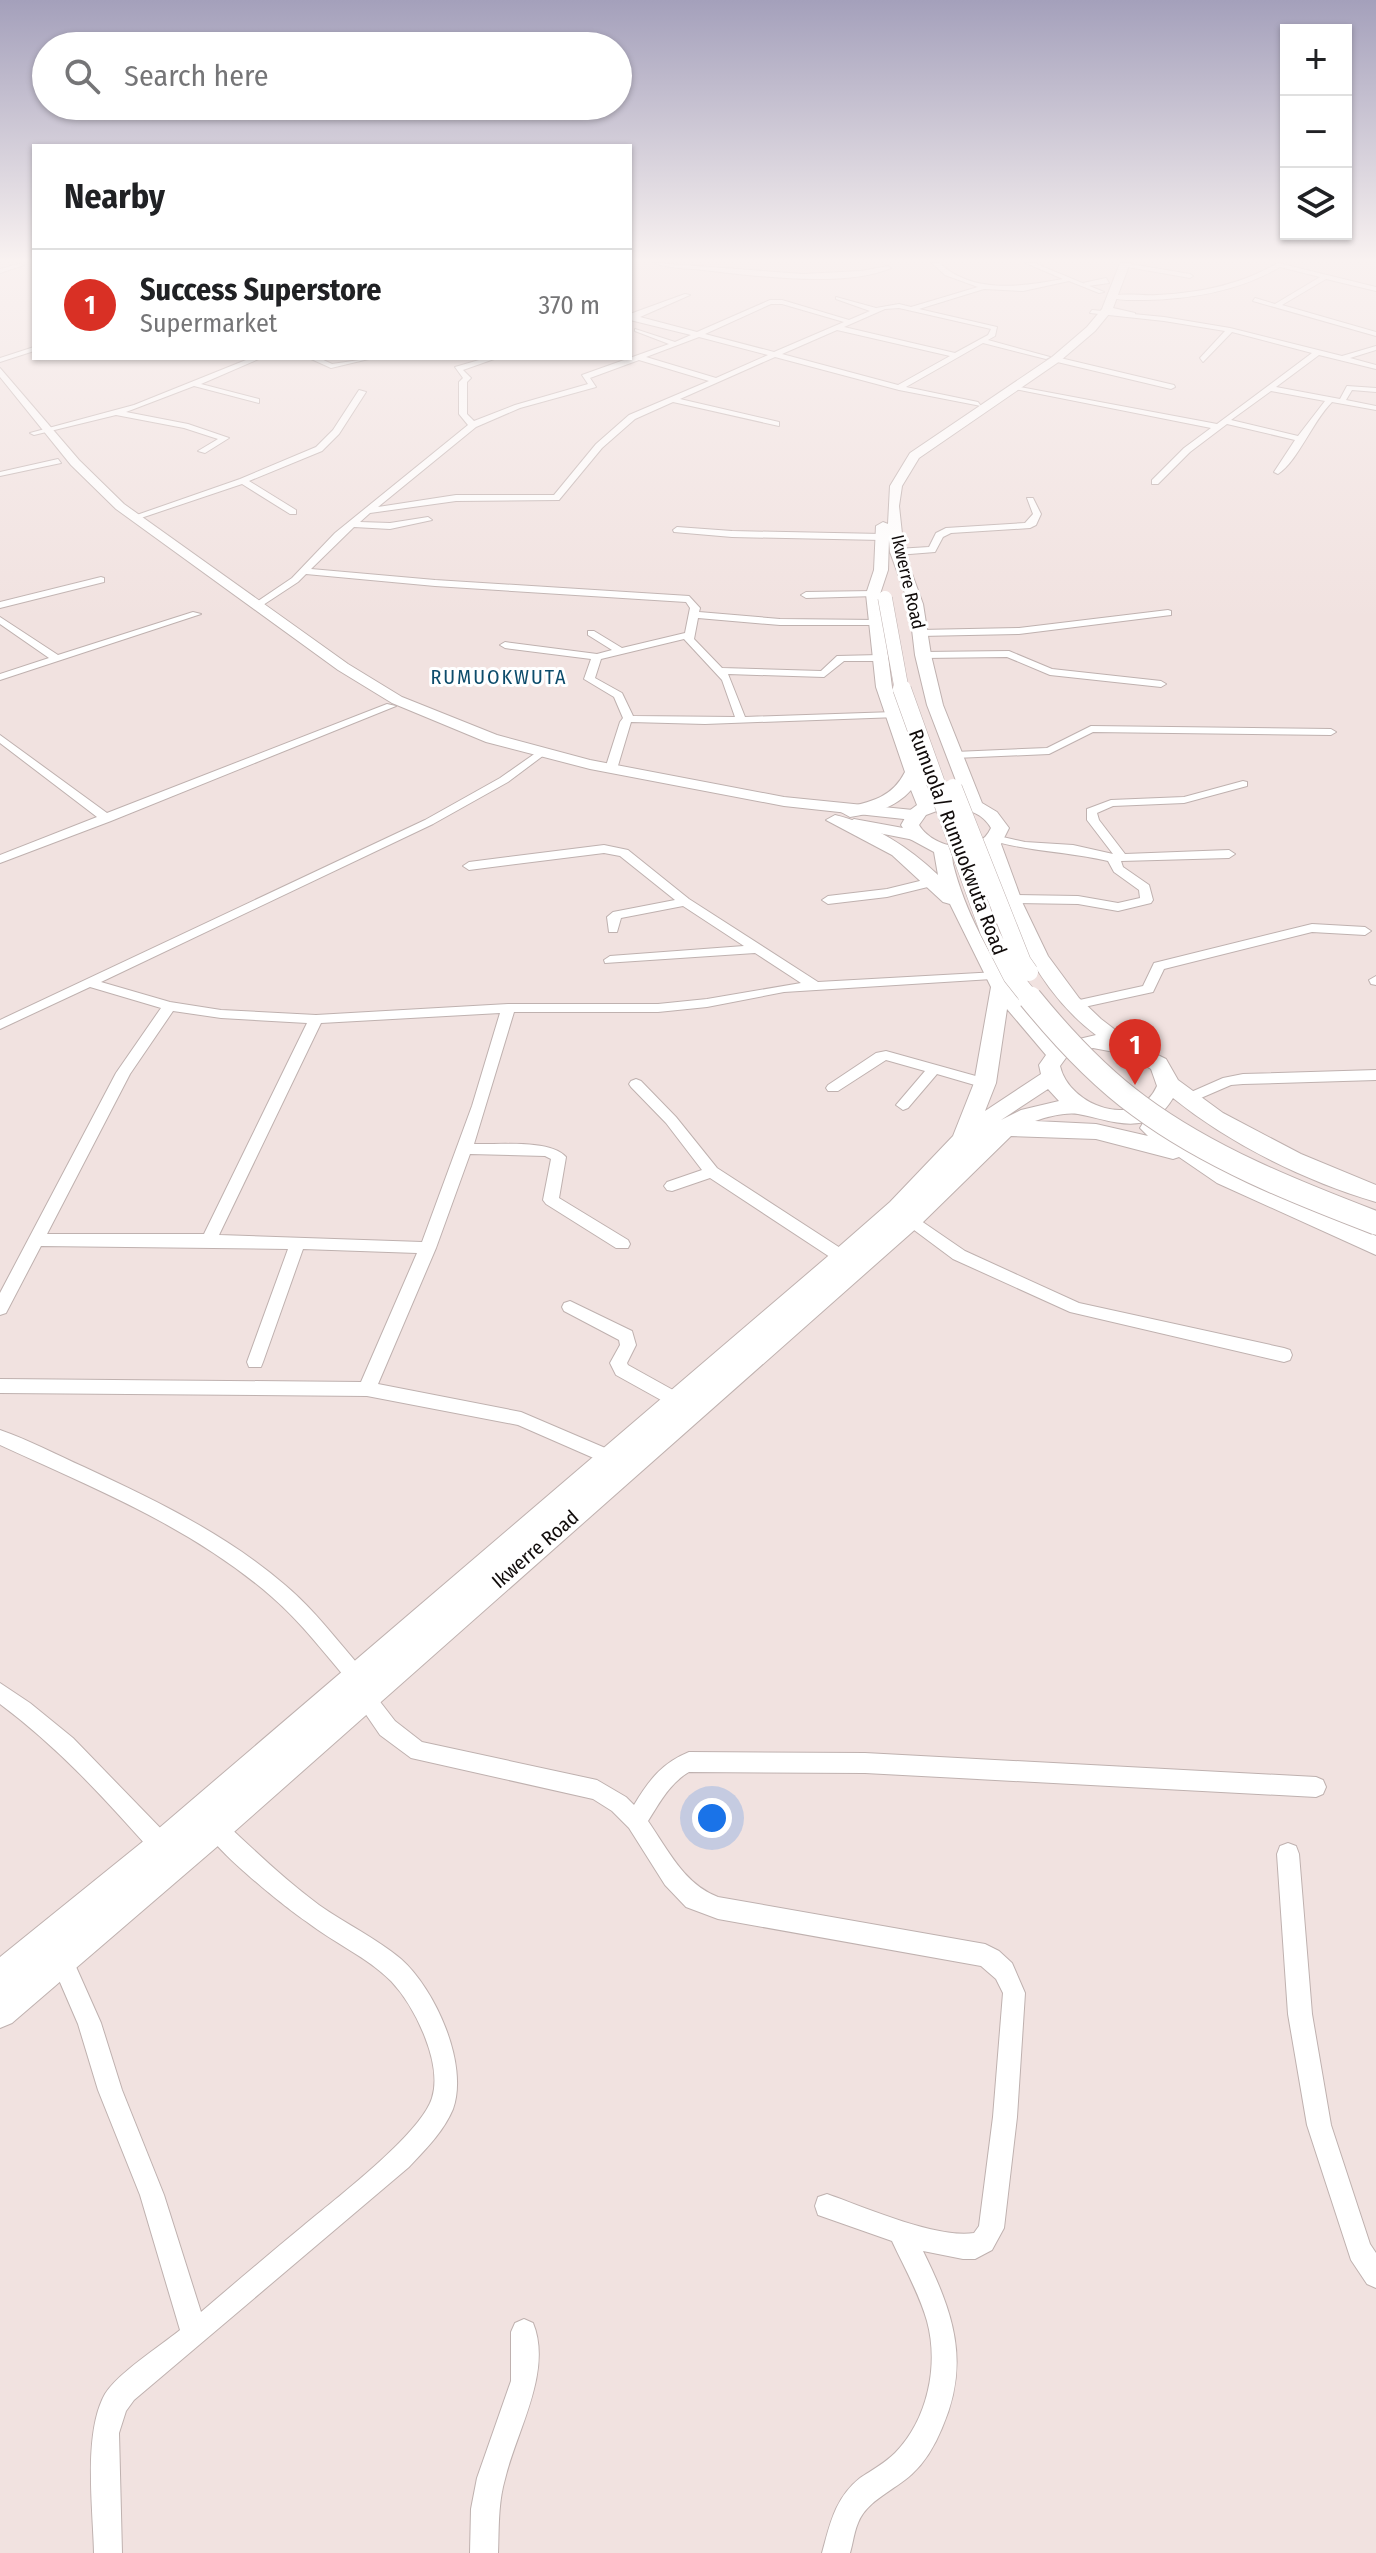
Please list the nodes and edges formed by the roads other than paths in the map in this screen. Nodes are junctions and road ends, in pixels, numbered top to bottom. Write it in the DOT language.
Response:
graph roads {
  1 [pos="7,382"];
  2 [pos="199,382"];
  3 [pos="464,382"];
  4 [pos="590,382"];
  5 [pos="710,382"];
  6 [pos="876,382"];
  7 [pos="909,382"];
  8 [pos="1013,382"];
  9 [pos="1021,382"];
  10 [pos="1151,382"];
  11 [pos="1276,382"];
  12 [pos="194,384"];
  13 [pos="0,386"];
  14 [pos="1171,387"];
  15 [pos="899,388"];
  16 [pos="1014,388"];
  17 [pos="1268,388"];
  18 [pos="1376,390"];
  19 [pos="362,392"];
  20 [pos="671,399"];
  21 [pos="256,401"];
  22 [pos="1329,401"];
  23 [pos="1341,403"];
  24 [pos="978,404"];
  25 [pos="1376,408"];
  26 [pos="118,413"];
  27 [pos="1228,422"];
  28 [pos="776,424"];
  29 [pos="473,425"];
  30 [pos="1219,427"];
  31 [pos="40,432"];
  32 [pos="1298,438"];
  33 [pos="202,451"];
  34 [pos="58,461"];
  35 [pos="1278,472"];
  36 [pos="0,474"];
  37 [pos="243,481"];
  38 [pos="1155,482"];
  39 [pos="1030,500"];
  40 [pos="367,511"];
  41 [pos="293,512"];
  42 [pos="135,517"];
  43 [pos="428,520"];
  44 [pos="351,524"];
  45 [pos="677,530"];
  46 [pos="882,537"];
  47 [pos="897,552"];
  48 [pos="305,571"];
  49 [pos="903,572"];
  50 [pos="101,580"];
  51 [pos="806,595"];
  52 [pos="886,596"];
  53 [pos="0,605"];
  54 [pos="257,605"];
  55 [pos="1168,613"];
  56 [pos="196,614"];
  57 [pos="694,615"];
  58 [pos="0,620"];
  59 [pos="875,622"];
  60 [pos="591,633"];
  61 [pos="920,633"];
  62 [pos="689,635"];
  63 [pos="505,645"];
  64 [pos="618,650"];
  65 [pos="923,655"];
  66 [pos="597,657"];
  67 [pos="880,658"];
  68 [pos="57,659"];
  69 [pos="721,671"];
  70 [pos="0,677"];
  71 [pos="1161,684"];
  72 [pos="391,706"];
  73 [pos="894,715"];
  74 [pos="629,719"];
  75 [pos="741,719"];
  76 [pos="1331,732"];
  77 [pos="0,738"];
  78 [pos="13,748"];
  79 [pos="0,753"];
  80 [pos="955,755"];
  81 [pos="536,757"];
  82 [pos="611,769"];
  83 [pos="915,770"];
  84 [pos="1243,784"];
  85 [pos="975,807"];
  86 [pos="920,811"];
  87 [pos="843,816"];
  88 [pos="107,819"];
  89 [pos="914,835"];
  90 [pos="995,841"];
  91 [pos="943,850"];
  92 [pos="1115,853"];
  93 [pos="1229,854"];
  94 [pos="0,859"];
  95 [pos="469,866"];
  96 [pos="936,881"];
  97 [pos="1011,899"];
  98 [pos="828,900"];
  99 [pos="685,902"];
  100 [pos="963,913"];
  101 [pos="613,929"];
  102 [pos="1365,931"];
  103 [pos="754,949"];
  104 [pos="610,960"];
  105 [pos="996,982"];
  106 [pos="90,983"];
  107 [pos="815,986"];
  108 [pos="1075,1005"];
  109 [pos="169,1006"];
  110 [pos="508,1008"];
  111 [pos="316,1019"];
  112 [pos="0,1025"];
  113 [pos="1123,1045"];
  114 [pos="1053,1066"];
  115 [pos="933,1070"];
  116 [pos="1376,1075"];
  117 [pos="1167,1082"];
  118 [pos="985,1083"];
  119 [pos="636,1084"];
  120 [pos="833,1088"];
  121 [pos="1187,1099"];
  122 [pos="903,1105"];
  123 [pos="1078,1107"];
  124 [pos="1133,1115"];
  125 [pos="1003,1132"];
  126 [pos="961,1141"];
  127 [pos="465,1149"];
  128 [pos="1199,1160"];
  129 [pos="712,1172"];
  130 [pos="672,1186"];
  131 [pos="1376,1194"];
  132 [pos="1376,1207"];
  133 [pos="911,1220"];
  134 [pos="1376,1223"];
  135 [pos="36,1240"];
  136 [pos="209,1240"];
  137 [pos="297,1244"];
  138 [pos="622,1244"];
  139 [pos="1376,1246"];
  140 [pos="428,1248"];
  141 [pos="842,1257"];
  142 [pos="570,1307"];
  143 [pos="0,1309"];
  144 [pos="1284,1355"];
  145 [pos="255,1362"];
  146 [pos="0,1386"];
  147 [pos="367,1389"];
  148 [pos="676,1400"];
  149 [pos="0,1437"];
  150 [pos="611,1458"];
  151 [pos="361,1687"];
  152 [pos="0,1692"];
  153 [pos="1316,1787"];
  154 [pos="636,1821"];
  155 [pos="215,1828"];
  156 [pos="162,1846"];
  157 [pos="1288,1854"];
  158 [pos="61,1959"];
  159 [pos="4,1968"];
  160 [pos="0,2011"];
  161 [pos="827,2206"];
  162 [pos="901,2232"];
  163 [pos="1376,2275"];
  164 [pos="524,2332"];
  165 [pos="194,2333"];
  166 [pos="108,2553"];
  167 [pos="484,2553"];
  168 [pos="836,2553"];
  1 -- 31 [label="main road"];
  2 -- 12 [label="street"];
  3 -- 29 [label="street"];
  4 -- 29 [label="street"];
  5 -- 20 [label="street"];
  6 -- 15 [label="street"];
  7 -- 15 [label="street"];
  8 -- 24 [label="main road, Ikwerre Road"];
  9 -- 16 [label="main road, Ikwerre Road"];
  10 -- 14 [label="street"];
  11 -- 17 [label="street"];
  12 -- 21 [label="street"];
  12 -- 26 [label="street"];
  13 -- 31 [label="main road"];
  15 -- 24 [label="street"];
  16 -- 30 [label="street"];
  16 -- 47 [label="main road, Ikwerre Road"];
  17 -- 22 [label="street"];
  17 -- 27 [label="street"];
  18 -- 23 [label="street"];
  19 -- 37 [label="street"];
  20 -- 28 [label="street"];
  20 -- 40 [label="street"];
  22 -- 23 [label="street"];
  22 -- 32 [label="street"];
  23 -- 25 [label="street"];
  24 -- 46 [label="main road, Ikwerre Road"];
  26 -- 31 [label="street"];
  26 -- 33 [label="street"];
  27 -- 30 [label="street"];
  27 -- 32 [label="street"];
  29 -- 40 [label="street"];
  30 -- 38 [label="street"];
  31 -- 34 [label="main road"];
  31 -- 42 [label="main road"];
  32 -- 35 [label="street"];
  34 -- 36 [label="street"];
  34 -- 72 [label="main road"];
  37 -- 41 [label="street"];
  37 -- 42 [label="street"];
  39 -- 47 [label="street"];
  40 -- 44 [label="street"];
  42 -- 54 [label="main road"];
  43 -- 44 [label="street"];
  44 -- 48 [label="street"];
  45 -- 46 [label="street"];
  46 -- 52 [label="main road, Ikwerre Road"];
  47 -- 49 [label="main road, Ikwerre Road"];
  48 -- 54 [label="street"];
  48 -- 57 [label="street"];
  49 -- 52 [label="main road"];
  49 -- 61 [label="main road, Ikwerre Road"];
  50 -- 53 [label="street"];
  51 -- 52 [label="street"];
  52 -- 59 [label="main road, Ikwerre Road"];
  52 -- 132 [label="main road, Rumuola/ Rumuokwuta Road, bridge"];
  52 -- 134 [label="main road, Rumuola/ Rumuokwuta Road, bridge"];
  54 -- 81 [label="main road"];
  55 -- 61 [label="street"];
  56 -- 68 [label="street"];
  57 -- 59 [label="street"];
  57 -- 62 [label="street"];
  58 -- 68 [label="street"];
  59 -- 67 [label="main road, Ikwerre Road"];
  60 -- 64 [label="street"];
  61 -- 65 [label="main road, Ikwerre Road"];
  62 -- 64 [label="street"];
  62 -- 69 [label="street"];
  63 -- 66 [label="street"];
  64 -- 66 [label="street"];
  65 -- 71 [label="street"];
  65 -- 80 [label="main road, Ikwerre Road"];
  66 -- 74 [label="street"];
  67 -- 69 [label="street"];
  67 -- 73 [label="main road, Ikwerre Road"];
  68 -- 70 [label="street"];
  69 -- 75 [label="street"];
  72 -- 81 [label="main road"];
  72 -- 88 [label="street"];
  73 -- 75 [label="street"];
  73 -- 83 [label="main road, Ikwerre Road"];
  74 -- 75 [label="street"];
  74 -- 82 [label="street"];
  76 -- 80 [label="street"];
  77 -- 78 [label="street"];
  78 -- 79 [label="street"];
  78 -- 88 [label="street"];
  80 -- 85 [label="main road, Ikwerre Road"];
  81 -- 82 [label="main road"];
  81 -- 87 [label="main road"];
  81 -- 106 [label="street"];
  82 -- 87 [label="main road"];
  83 -- 86 [label="main road, Ikwerre Road"];
  83 -- 87 [label="main road"];
  84 -- 92 [label="street"];
  85 -- 86 [label="main road"];
  85 -- 90 [label="main road"];
  86 -- 87 [label="main road"];
  86 -- 89 [label="main road, Ikwerre Road"];
  87 -- 89 [label="main road"];
  87 -- 96 [label="main road"];
  88 -- 94 [label="street"];
  89 -- 91 [label="main road"];
  90 -- 91 [label="main road"];
  90 -- 92 [label="street"];
  90 -- 97 [label="main road"];
  91 -- 100 [label="main road"];
  92 -- 93 [label="street"];
  92 -- 97 [label="street"];
  95 -- 99 [label="street"];
  96 -- 98 [label="street"];
  96 -- 100 [label="main road"];
  97 -- 108 [label="main road"];
  99 -- 101 [label="street"];
  99 -- 103 [label="street"];
  100 -- 105 [label="main road"];
  102 -- 108 [label="street"];
  103 -- 104 [label="street"];
  103 -- 107 [label="street"];
  105 -- 107 [label="street"];
  105 -- 114 [label="main road"];
  105 -- 118 [label="main road"];
  106 -- 109 [label="street"];
  106 -- 112 [label="street"];
  107 -- 110 [label="street"];
  108 -- 113 [label="main road"];
  109 -- 111 [label="street"];
  109 -- 135 [label="street"];
  110 -- 111 [label="street"];
  110 -- 127 [label="street"];
  111 -- 136 [label="street"];
  113 -- 114 [label="main road"];
  113 -- 117 [label="main road"];
  114 -- 123 [label="main road"];
  114 -- 126 [label="main road, Ikwerre Road"];
  115 -- 118 [label="street"];
  115 -- 120 [label="street"];
  115 -- 122 [label="street"];
  116 -- 121 [label="street"];
  117 -- 121 [label="main road"];
  117 -- 124 [label="main road"];
  118 -- 126 [label="main road"];
  119 -- 129 [label="street"];
  121 -- 131 [label="main road"];
  123 -- 124 [label="main road"];
  123 -- 125 [label="main road, Ikwerre Road"];
  124 -- 128 [label="main road"];
  125 -- 128 [label="main road"];
  125 -- 133 [label="main road, Ikwerre Road"];
  126 -- 141 [label="main road, Ikwerre Road"];
  127 -- 138 [label="street"];
  127 -- 140 [label="street"];
  128 -- 139 [label="main road"];
  129 -- 130 [label="street"];
  129 -- 141 [label="street"];
  133 -- 144 [label="street"];
  133 -- 151 [label="main road, Ikwerre Road"];
  135 -- 136 [label="street"];
  135 -- 143 [label="street"];
  136 -- 137 [label="street"];
  137 -- 140 [label="street"];
  137 -- 145 [label="street"];
  140 -- 147 [label="street"];
  141 -- 148 [label="main road, Ikwerre Road"];
  142 -- 148 [label="street"];
  146 -- 147 [label="street"];
  147 -- 150 [label="street"];
  148 -- 150 [label="main road, Ikwerre Road"];
  149 -- 151 [label="street"];
  150 -- 151 [label="main road, Ikwerre Road"];
  151 -- 154 [label="street"];
  151 -- 155 [label="main road, Ikwerre Road"];
  151 -- 156 [label="main road, Ikwerre Road"];
  152 -- 156 [label="street"];
  153 -- 154 [label="street"];
  154 -- 162 [label="street"];
  155 -- 158 [label="main road, Ikwerre Road"];
  155 -- 165 [label="street"];
  156 -- 159 [label="main road, Ikwerre Road"];
  157 -- 163 [label="street"];
  158 -- 160 [label="main road, Ikwerre Road"];
  158 -- 165 [label="street"];
  161 -- 162 [label="street"];
  162 -- 168 [label="street"];
  164 -- 167 [label="street"];
  165 -- 166 [label="street"];
}
